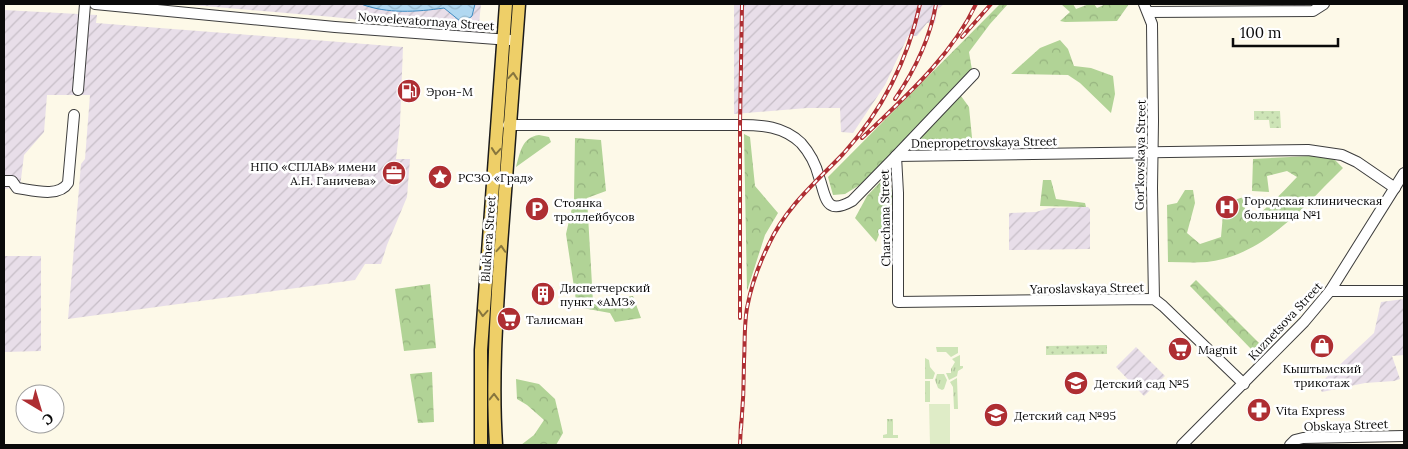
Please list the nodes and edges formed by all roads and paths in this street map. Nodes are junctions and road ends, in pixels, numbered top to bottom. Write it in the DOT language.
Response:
graph roads {
  1 [pos="85,4"];
  2 [pos="95,4"];
  3 [pos="506,4"];
  4 [pos="519,4"];
  5 [pos="1324,4"];
  6 [pos="1146,8"];
  7 [pos="502,39"];
  8 [pos="516,40"];
  9 [pos="974,74"];
  10 [pos="78,90"];
  11 [pos="74,116"];
  12 [pos="503,125"];
  13 [pos="1152,152"];
  14 [pos="896,156"];
  15 [pos="1404,173"];
  16 [pos="4,181"];
  17 [pos="1396,188"];
  18 [pos="1330,291"];
  19 [pos="1404,291"];
  20 [pos="1154,300"];
  21 [pos="898,302"];
  22 [pos="1244,384"];
  23 [pos="1404,436"];
  24 [pos="481,445"];
  25 [pos="496,445"];
  26 [pos="1182,445"];
  27 [pos="1290,445"];
  1 -- 10 [label="street"];
  2 -- 7 [label="street, Novoelevatornaya Street"];
  3 -- 7 [label="main road, Blukhera Street"];
  4 -- 8 [label="main road, Blukhera Street"];
  5 -- 6 [label="street"];
  6 -- 13 [label="street, Gor'kovskaya Street"];
  7 -- 8 [label="street, Novoelevatornaya Street"];
  7 -- 12 [label="main road, Blukhera Street"];
  12 -- 8 [label="main road, Blukhera Street, one-way"];
  9 -- 14 [label="street, Charchana Street"];
  11 -- 16 [label="street"];
  12 -- 14 [label="street, Dnepropetrovskaya Street"];
  12 -- 24 [label="main road, Blukhera Street, one-way"];
  25 -- 12 [label="main road, Blukhera Street, one-way"];
  13 -- 14 [label="street, Dnepropetrovskaya Street"];
  13 -- 17 [label="street, Dnepropetrovskaya Street"];
  13 -- 20 [label="street, Gor'kovskaya Street"];
  14 -- 21 [label="street, Charchana Street"];
  15 -- 17 [label="street, Kuznetsova Street"];
  17 -- 18 [label="street, Kuznetsova Street"];
  18 -- 19 [label="street"];
  18 -- 22 [label="street, Kuznetsova Street"];
  20 -- 21 [label="street, Yaroslavskaya Street"];
  20 -- 22 [label="street, Yaroslavskaya Street"];
  22 -- 26 [label="street, Kuznetsova Street"];
  23 -- 27 [label="street, Obskaya Street"];
}
